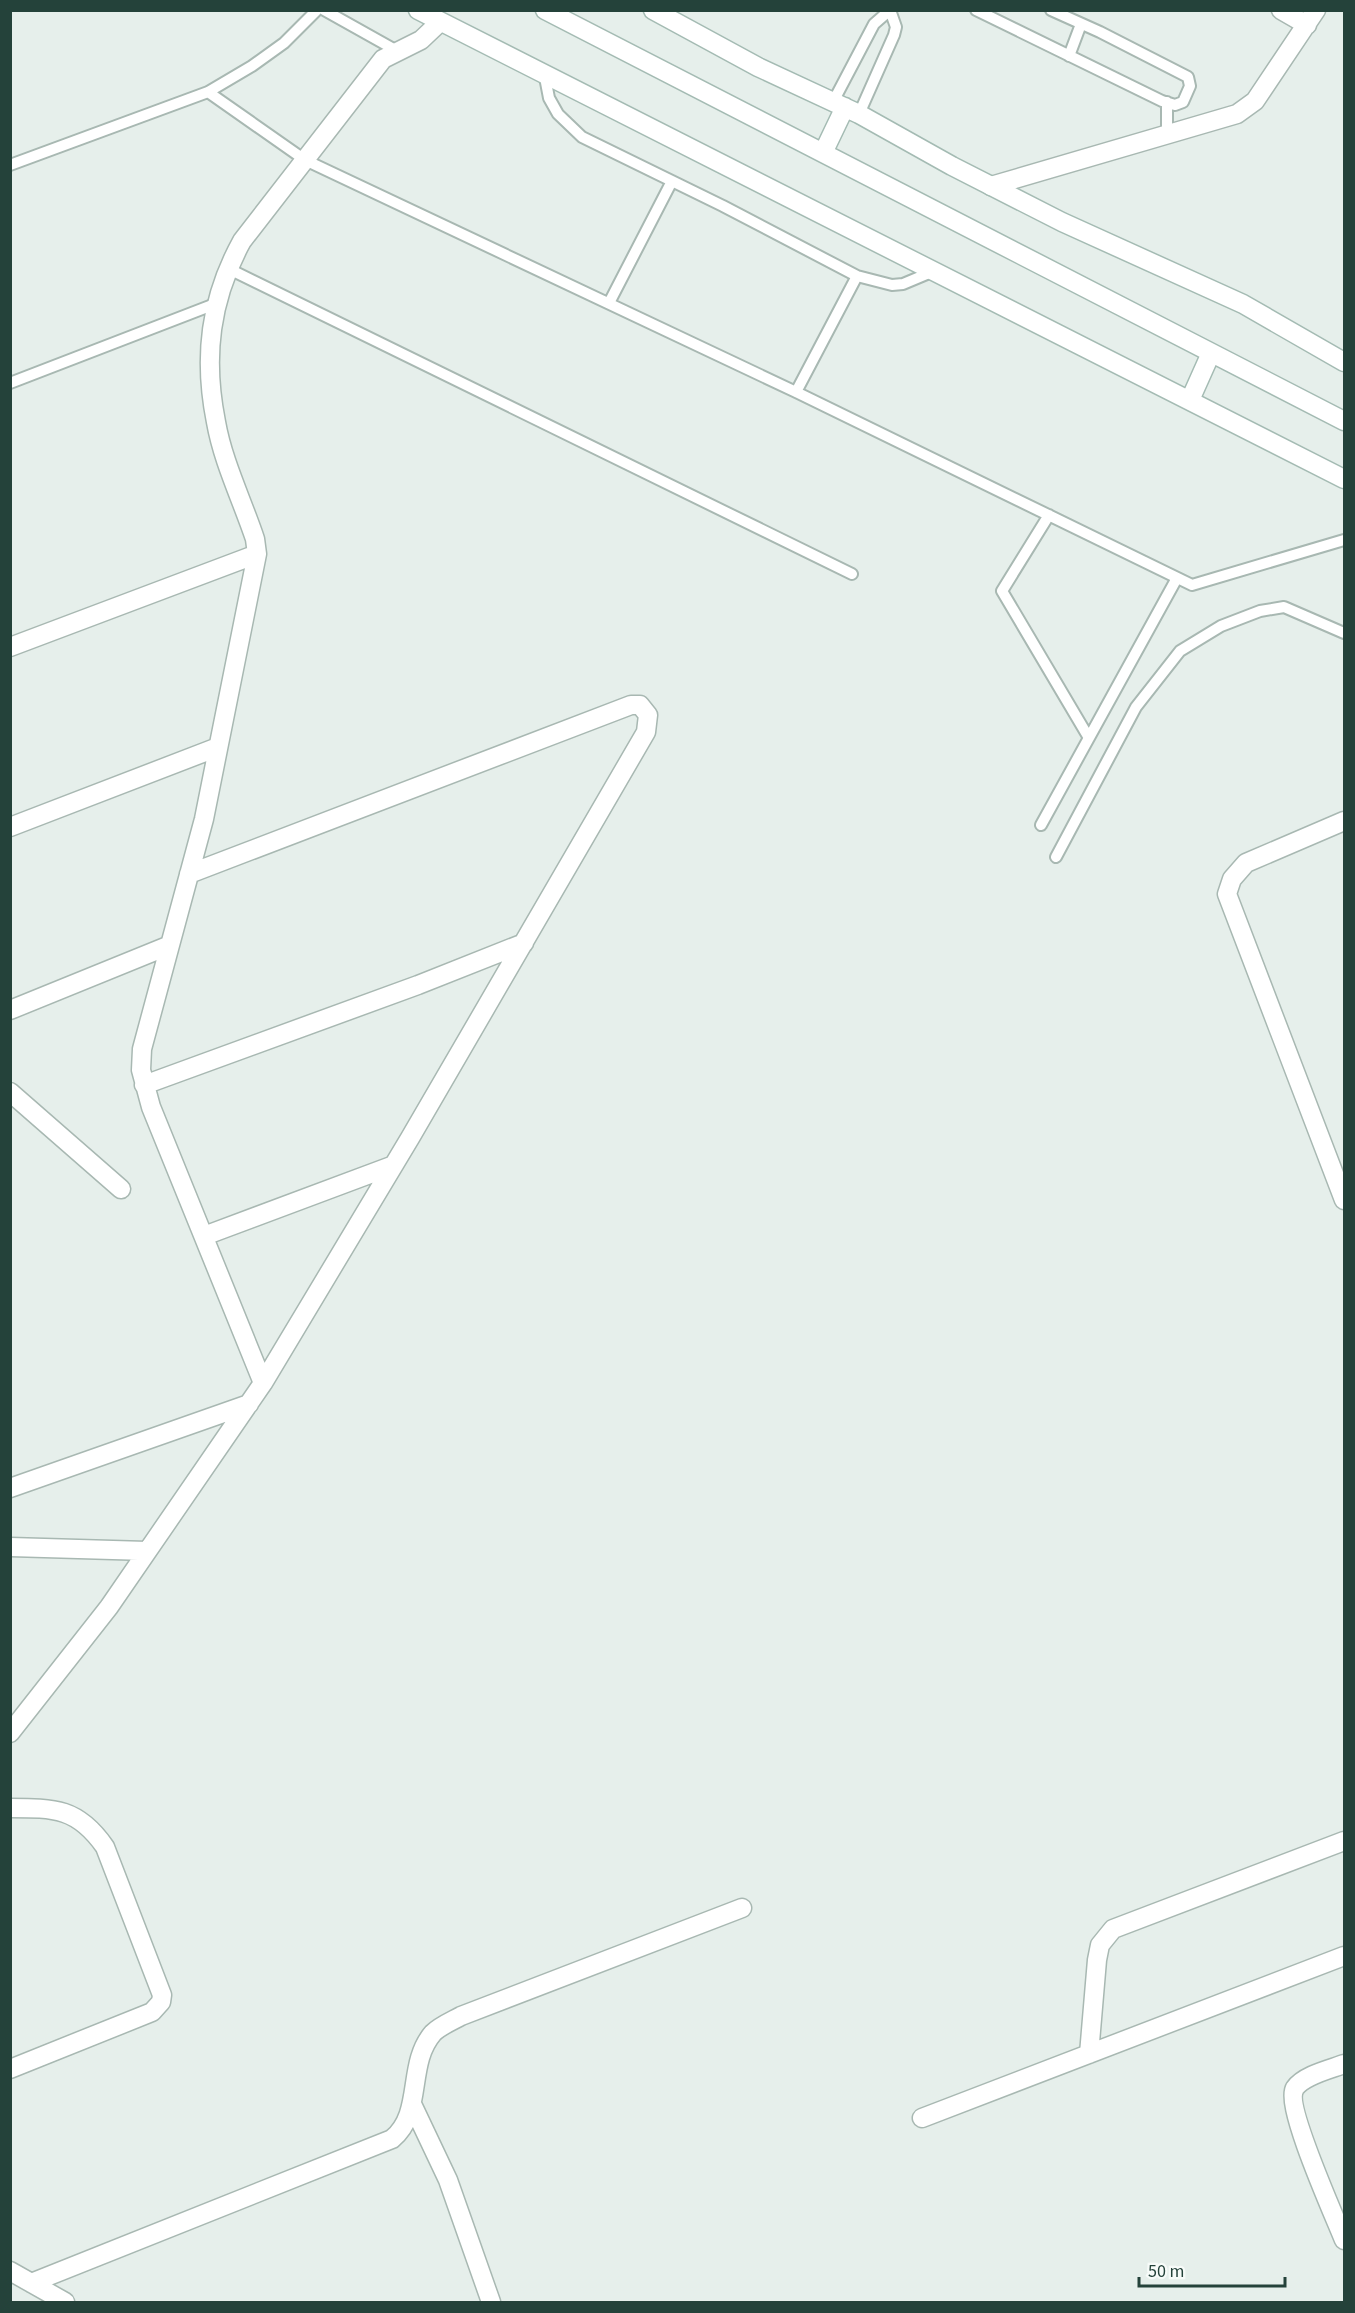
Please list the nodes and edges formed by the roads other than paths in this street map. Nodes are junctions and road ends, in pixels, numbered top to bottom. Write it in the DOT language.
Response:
graph roads {
  1 [pos="316,10"];
  2 [pos="324,10"];
  3 [pos="418,10"];
  4 [pos="545,10"];
  5 [pos="653,10"];
  6 [pos="976,10"];
  7 [pos="1051,10"];
  8 [pos="1281,10"];
  9 [pos="1311,18"];
  10 [pos="440,22"];
  11 [pos="1081,24"];
  12 [pos="399,52"];
  13 [pos="1069,56"];
  14 [pos="544,72"];
  15 [pos="208,92"];
  16 [pos="1167,102"];
  17 [pos="845,108"];
  18 [pos="1167,136"];
  19 [pos="823,153"];
  20 [pos="305,160"];
  21 [pos="10,165"];
  22 [pos="672,181"];
  23 [pos="991,186"];
  24 [pos="227,268"];
  25 [pos="934,271"];
  26 [pos="857,276"];
  27 [pos="609,303"];
  28 [pos="214,304"];
  29 [pos="1211,352"];
  30 [pos="1344,362"];
  31 [pos="10,383"];
  32 [pos="796,392"];
  33 [pos="1190,400"];
  34 [pos="1344,421"];
  35 [pos="1344,480"];
  36 [pos="1049,515"];
  37 [pos="1344,540"];
  38 [pos="257,554"];
  39 [pos="852,574"];
  40 [pos="1177,578"];
  41 [pos="1344,633"];
  42 [pos="10,647"];
  43 [pos="1089,738"];
  44 [pos="218,747"];
  45 [pos="1344,821"];
  46 [pos="1041,825"];
  47 [pos="10,827"];
  48 [pos="1056,857"];
  49 [pos="189,874"];
  50 [pos="524,943"];
  51 [pos="170,945"];
  52 [pos="10,1010"];
  53 [pos="144,1085"];
  54 [pos="10,1092"];
  55 [pos="394,1165"];
  56 [pos="121,1189"];
  57 [pos="1344,1200"];
  58 [pos="204,1236"];
  59 [pos="263,1383"];
  60 [pos="249,1404"];
  61 [pos="10,1488"];
  62 [pos="10,1547"];
  63 [pos="147,1551"];
  64 [pos="10,1733"];
  65 [pos="10,1808"];
  66 [pos="1344,1841"];
  67 [pos="742,1908"];
  68 [pos="1344,1956"];
  69 [pos="1089,2054"];
  70 [pos="1344,2064"];
  71 [pos="10,2069"];
  72 [pos="412,2104"];
  73 [pos="922,2118"];
  74 [pos="1343,2234"];
  75 [pos="10,2271"];
  76 [pos="31,2283"];
  77 [pos="65,2302"];
  78 [pos="491,2302"];
  1 -- 15 [label="lane"];
  2 -- 12 [label="lane"];
  3 -- 10 [label="street"];
  4 -- 19 [label="street"];
  5 -- 17 [label="street"];
  6 -- 13 [label="lane"];
  7 -- 11 [label="lane"];
  8 -- 9 [label="street"];
  9 -- 18 [label="street"];
  10 -- 12 [label="street"];
  10 -- 14 [label="street"];
  11 -- 13 [label="lane"];
  11 -- 16 [label="lane"];
  12 -- 20 [label="street"];
  13 -- 16 [label="lane"];
  14 -- 22 [label="lane"];
  14 -- 25 [label="street"];
  15 -- 20 [label="lane"];
  15 -- 21 [label="lane"];
  16 -- 18 [label="lane"];
  17 -- 17 [label="lane"];
  17 -- 19 [label="street"];
  17 -- 23 [label="street"];
  18 -- 23 [label="street"];
  19 -- 29 [label="street"];
  20 -- 24 [label="street"];
  20 -- 27 [label="lane"];
  22 -- 26 [label="lane"];
  22 -- 27 [label="lane"];
  23 -- 30 [label="street"];
  24 -- 28 [label="street"];
  24 -- 39 [label="lane"];
  25 -- 26 [label="lane"];
  25 -- 33 [label="street"];
  26 -- 32 [label="lane"];
  27 -- 32 [label="lane"];
  28 -- 31 [label="lane"];
  28 -- 38 [label="street"];
  29 -- 33 [label="street"];
  29 -- 34 [label="street"];
  32 -- 36 [label="lane"];
  33 -- 35 [label="street"];
  36 -- 40 [label="lane"];
  36 -- 43 [label="lane"];
  37 -- 40 [label="lane"];
  38 -- 42 [label="street"];
  38 -- 44 [label="street"];
  40 -- 43 [label="lane"];
  41 -- 48 [label="lane"];
  43 -- 46 [label="lane"];
  44 -- 47 [label="street"];
  44 -- 49 [label="street"];
  45 -- 57 [label="street"];
  49 -- 50 [label="street"];
  49 -- 51 [label="street"];
  50 -- 53 [label="street"];
  50 -- 55 [label="street"];
  51 -- 52 [label="street"];
  51 -- 53 [label="street"];
  53 -- 58 [label="street"];
  54 -- 56 [label="street"];
  55 -- 58 [label="street"];
  55 -- 59 [label="street"];
  58 -- 59 [label="street"];
  59 -- 60 [label="street"];
  60 -- 61 [label="street"];
  60 -- 63 [label="street"];
  62 -- 63 [label="street"];
  63 -- 64 [label="street"];
  65 -- 71 [label="street"];
  66 -- 69 [label="street"];
  67 -- 72 [label="street"];
  68 -- 69 [label="street"];
  69 -- 73 [label="street"];
  70 -- 74 [label="street"];
  72 -- 76 [label="street"];
  72 -- 78 [label="street"];
  75 -- 76 [label="street"];
  76 -- 77 [label="street"];
}
